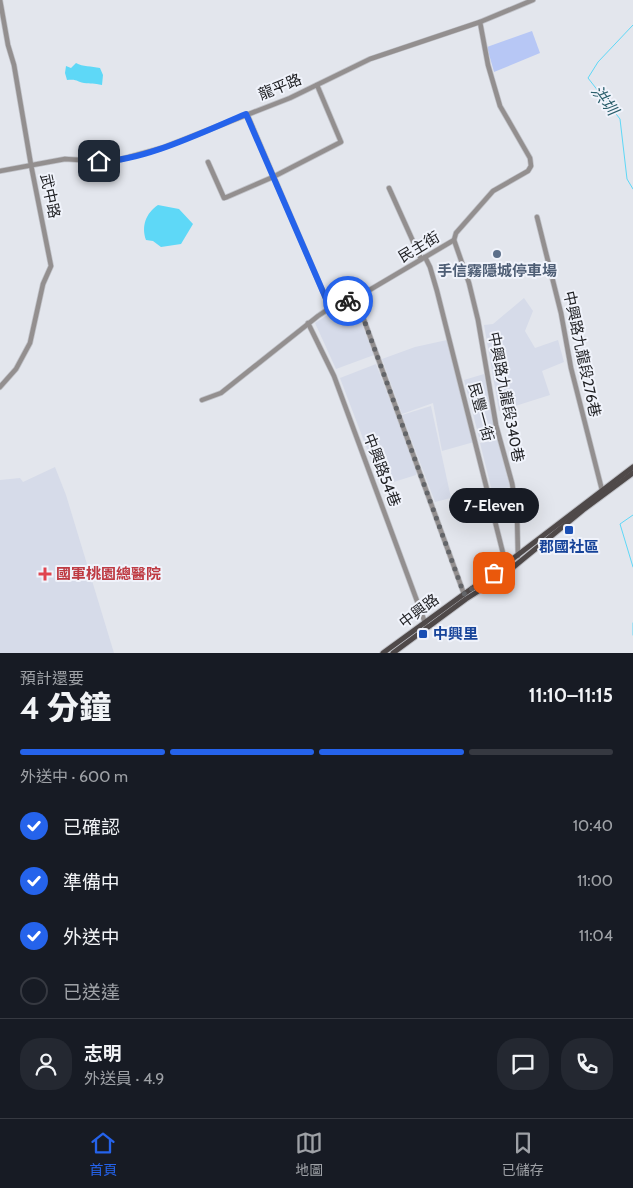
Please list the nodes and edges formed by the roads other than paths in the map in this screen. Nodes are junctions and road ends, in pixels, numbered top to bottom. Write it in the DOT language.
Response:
graph roads {
  1 [pos="0,0"];
  2 [pos="533,0"];
  3 [pos="480,22"];
  4 [pos="317,85"];
  5 [pos="246,114"];
  6 [pos="208,162"];
  7 [pos="31,165"];
  8 [pos="0,171"];
  9 [pos="273,177"];
  10 [pos="389,188"];
  11 [pos="538,217"];
  12 [pos="454,240"];
  13 [pos="423,258"];
  14 [pos="356,298"];
  15 [pos="330,308"];
  16 [pos="308,323"];
  17 [pos="0,388"];
  18 [pos="202,400"];
  19 [pos="633,468"];
  20 [pos="633,473"];
  21 [pos="602,493"];
  22 [pos="518,555"];
  23 [pos="520,562"];
  24 [pos="506,564"];
  25 [pos="505,574"];
  26 [pos="464,594"];
  27 [pos="426,626"];
  28 [pos="384,653"];
  29 [pos="393,653"];
  1 -- 7 [label="street, 武中路"];
  2 -- 3 [label="street, 龍平路"];
  3 -- 4 [label="street, 龍平路"];
  3 -- 12 [label="street, 民主街"];
  4 -- 5 [label="street, 龍平路"];
  4 -- 9 [label="street"];
  5 -- 7 [label="street, 龍平路"];
  5 -- 9 [label="street"];
  6 -- 9 [label="street"];
  7 -- 8 [label="street, 龍平路"];
  7 -- 17 [label="street, 武中路"];
  9 -- 15 [label="street"];
  10 -- 13 [label="street, 民豐一街"];
  11 -- 21 [label="street, 中興路九龍段276巷"];
  12 -- 13 [label="street, 民主街"];
  12 -- 22 [label="street, 中興路九龍段340巷"];
  13 -- 14 [label="street, 民主街"];
  13 -- 24 [label="street, 民豐一街"];
  14 -- 15 [label="street, 民主街"];
  14 -- 26 [label="street"];
  15 -- 16 [label="street, 民主街"];
  16 -- 18 [label="street, 民主街"];
  16 -- 27 [label="street, 中興路54巷"];
  19 -- 21 [label="main road"];
  20 -- 21 [label="main road"];
  21 -- 22 [label="main road, 中興路"];
  21 -- 23 [label="main road, 中興路"];
  22 -- 23 [label="street, 中興路九龍段340巷"];
  22 -- 24 [label="main road, 中興路"];
  23 -- 25 [label="main road, 中興路"];
  24 -- 25 [label="street, 民豐一街"];
  24 -- 26 [label="main road, 中興路"];
  25 -- 27 [label="main road, 中興路"];
  26 -- 27 [label="main road, 中興路"];
  27 -- 28 [label="main road, 中興路"];
  27 -- 29 [label="main road, 中興路"];
}
